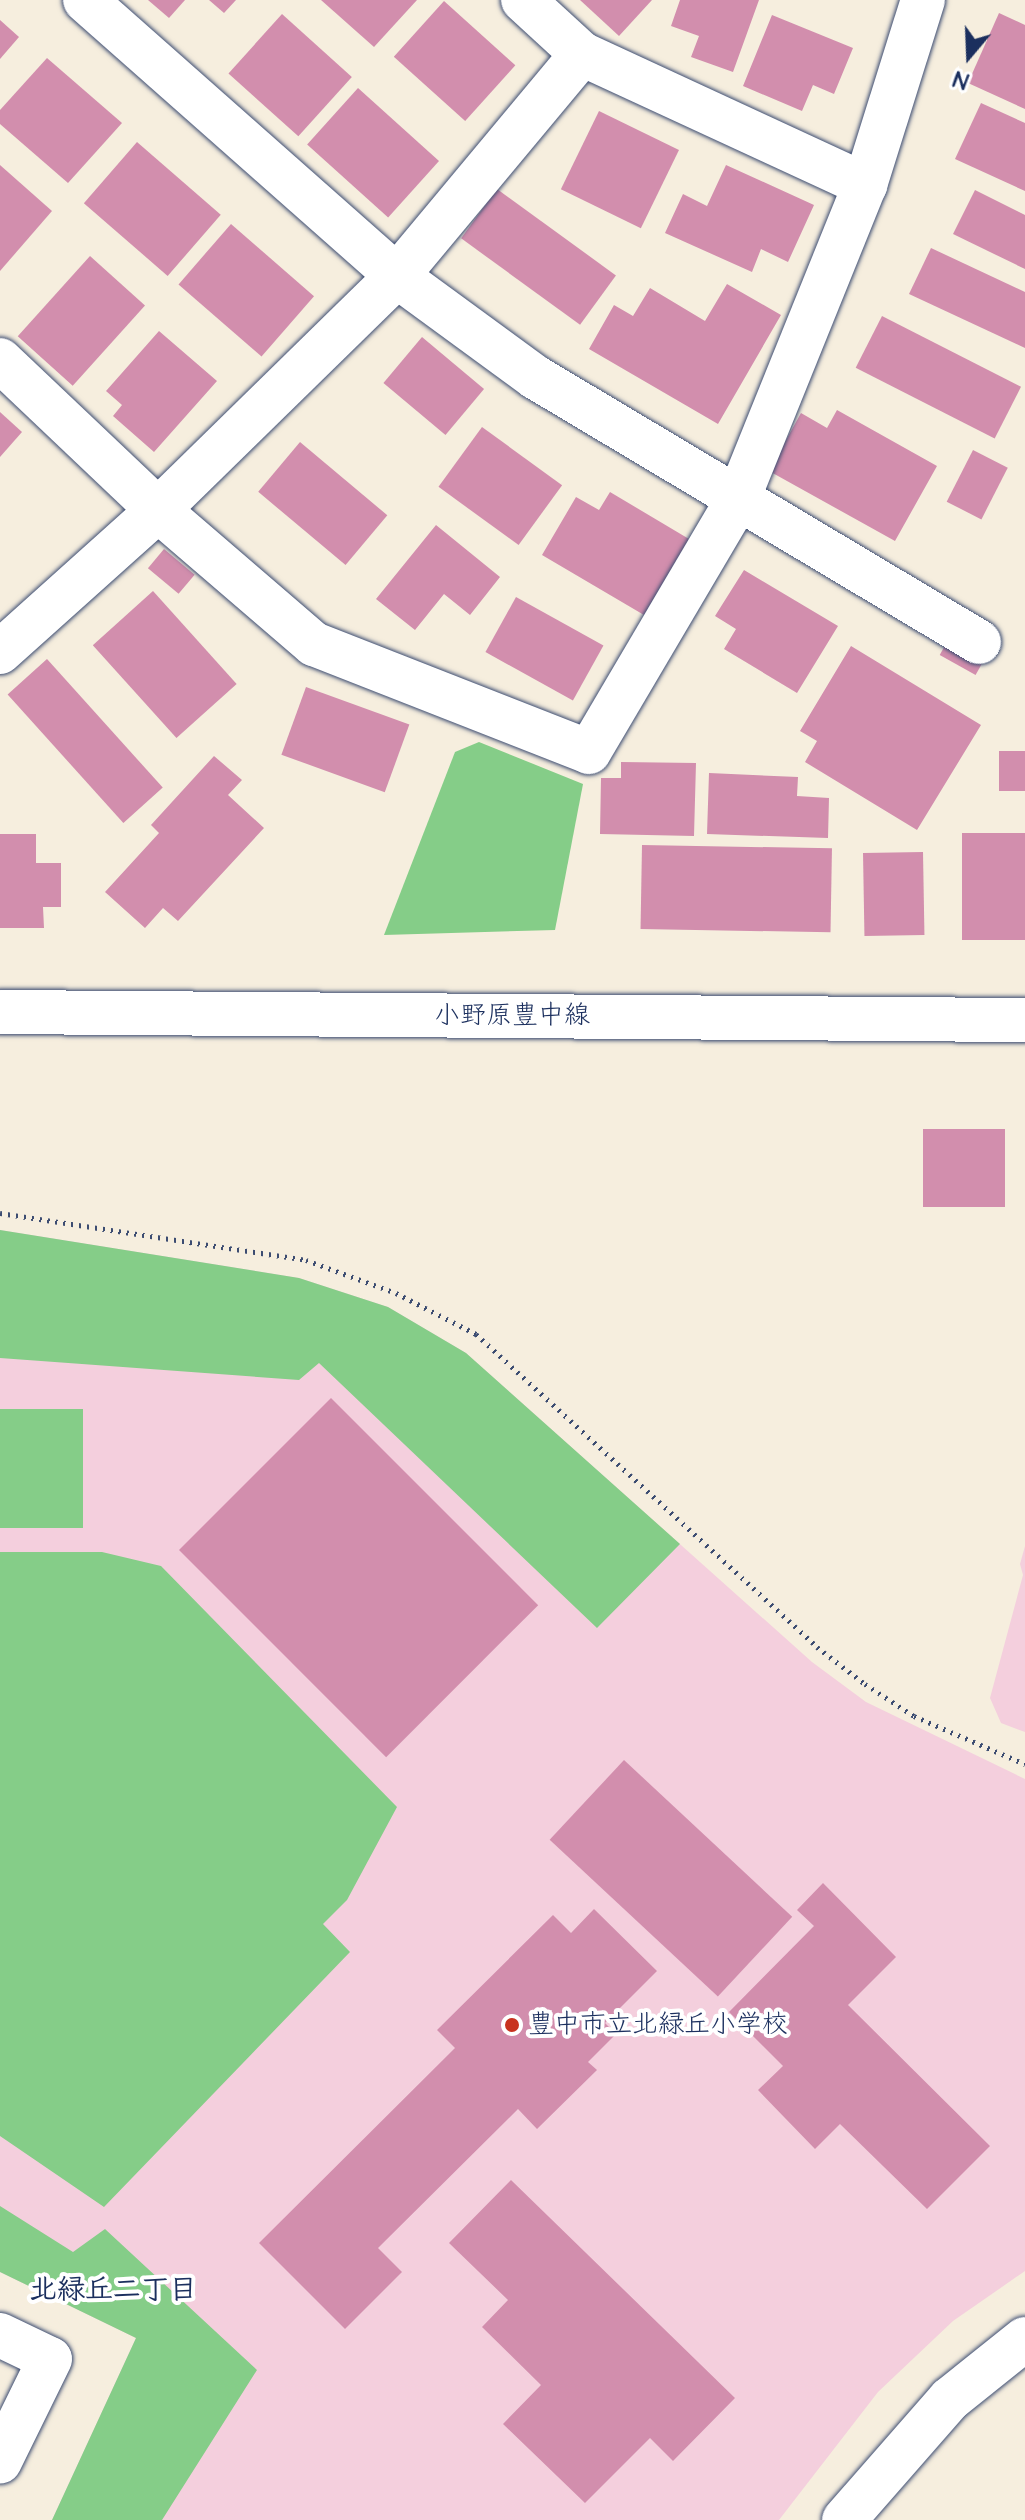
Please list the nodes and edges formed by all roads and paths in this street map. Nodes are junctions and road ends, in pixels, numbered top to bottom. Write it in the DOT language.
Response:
graph roads {
  1 [pos="85,0"];
  2 [pos="523,0"];
  3 [pos="923,0"];
  4 [pos="582,54"];
  5 [pos="865,185"];
  6 [pos="397,276"];
  7 [pos="0,360"];
  8 [pos="738,499"];
  9 [pos="158,510"];
  10 [pos="979,642"];
  11 [pos="0,652"];
  12 [pos="0,1012"];
  13 [pos="1025,1020"];
  14 [pos="0,1213"];
  15 [pos="1025,1764"];
  16 [pos="0,2335"];
  17 [pos="1025,2339"];
  18 [pos="0,2461"];
  19 [pos="844,2520"];
  1 -- 6 [label="street"];
  2 -- 4 [label="street"];
  3 -- 5 [label="street"];
  4 -- 5 [label="street"];
  4 -- 6 [label="street"];
  5 -- 8 [label="street"];
  6 -- 8 [label="street"];
  6 -- 9 [label="street"];
  7 -- 9 [label="street"];
  8 -- 9 [label="street"];
  8 -- 10 [label="street"];
  9 -- 11 [label="street"];
  12 -- 13 [label="street, 小野原豊中線"];
  14 -- 15 [label="path"];
  16 -- 18 [label="street"];
  17 -- 19 [label="street"];
}
